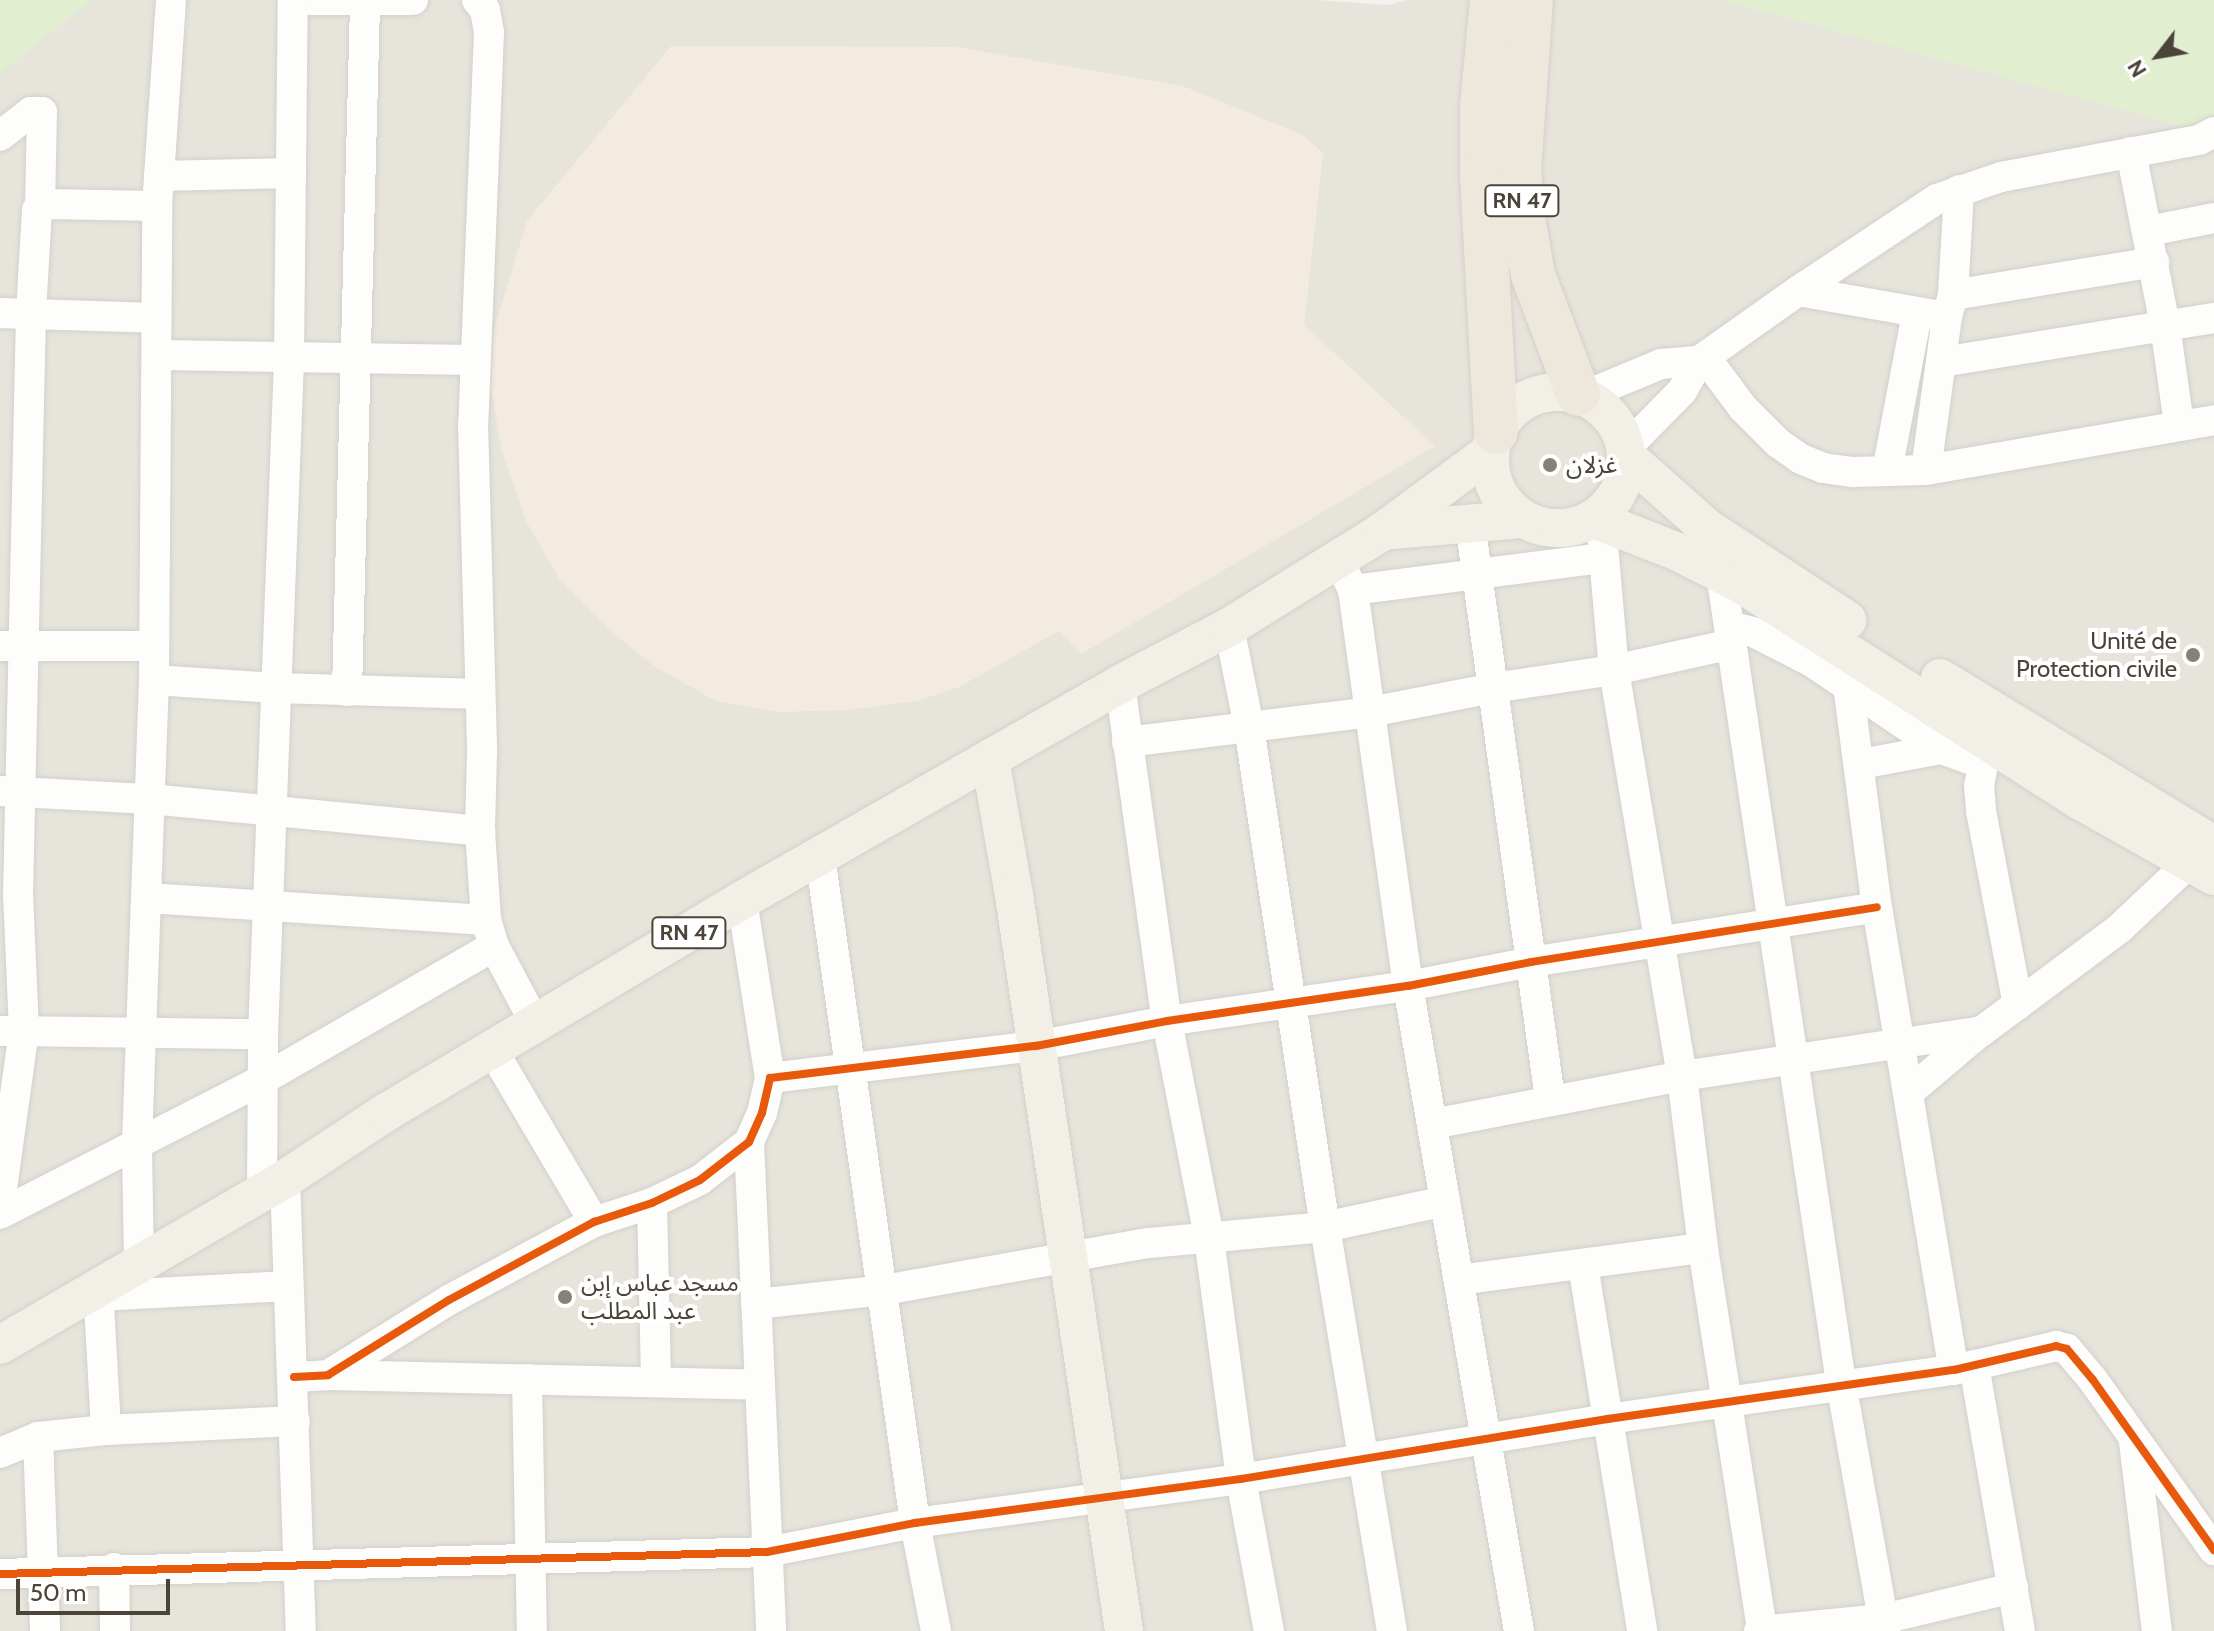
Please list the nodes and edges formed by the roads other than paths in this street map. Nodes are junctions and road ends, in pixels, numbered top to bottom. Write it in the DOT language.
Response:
graph roads {
  1 [pos="171,0"];
  2 [pos="293,0"];
  3 [pos="310,0"];
  4 [pos="413,0"];
  5 [pos="477,0"];
  6 [pos="1492,0"];
  7 [pos="1531,0"];
  8 [pos="365,2"];
  9 [pos="2214,132"];
  10 [pos="0,136"];
  11 [pos="2131,152"];
  12 [pos="291,173"];
  13 [pos="1959,190"];
  14 [pos="158,191"];
  15 [pos="40,206"];
  16 [pos="2214,218"];
  17 [pos="2149,231"];
  18 [pos="2154,262"];
  19 [pos="1798,291"];
  20 [pos="1939,309"];
  21 [pos="0,313"];
  22 [pos="31,314"];
  23 [pos="156,318"];
  24 [pos="2214,318"];
  25 [pos="2165,325"];
  26 [pos="157,355"];
  27 [pos="355,358"];
  28 [pos="289,359"];
  29 [pos="1702,359"];
  30 [pos="475,360"];
  31 [pos="1942,362"];
  32 [pos="1581,395"];
  33 [pos="2214,420"];
  34 [pos="2179,425"];
  35 [pos="1493,442"];
  36 [pos="1626,452"];
  37 [pos="1926,470"];
  38 [pos="1887,471"];
  39 [pos="1522,519"];
  40 [pos="1470,523"];
  41 [pos="1383,531"];
  42 [pos="1599,533"];
  43 [pos="1721,573"];
  44 [pos="1345,574"];
  45 [pos="1476,575"];
  46 [pos="1229,627"];
  47 [pos="1730,635"];
  48 [pos="12,646"];
  49 [pos="153,646"];
  50 [pos="1614,670"];
  51 [pos="1851,670"];
  52 [pos="154,680"];
  53 [pos="1120,684"];
  54 [pos="276,688"];
  55 [pos="1493,688"];
  56 [pos="347,691"];
  57 [pos="480,694"];
  58 [pos="1370,712"];
  59 [pos="1249,727"];
  60 [pos="1127,742"];
  61 [pos="1941,749"];
  62 [pos="1988,754"];
  63 [pos="990,759"];
  64 [pos="1861,764"];
  65 [pos="11,791"];
  66 [pos="150,799"];
  67 [pos="273,810"];
  68 [pos="480,831"];
  69 [pos="820,856"];
  70 [pos="2208,856"];
  71 [pos="9,895"];
  72 [pos="147,898"];
  73 [pos="742,900"];
  74 [pos="269,904"];
  75 [pos="1877,907"];
  76 [pos="1771,922"];
  77 [pos="490,933"];
  78 [pos="1658,942"];
  79 [pos="1531,962"];
  80 [pos="1408,986"];
  81 [pos="1292,1002"];
  82 [pos="2018,1005"];
  83 [pos="1167,1021"];
  84 [pos="536,1025"];
  85 [pos="12,1031"];
  86 [pos="1982,1031"];
  87 [pos="142,1034"];
  88 [pos="263,1034"];
  89 [pos="1902,1042"];
  90 [pos="1036,1046"];
  91 [pos="493,1051"];
  92 [pos="1793,1058"];
  93 [pos="852,1067"];
  94 [pos="1682,1076"];
  95 [pos="770,1078"];
  96 [pos="262,1080"];
  97 [pos="1909,1092"];
  98 [pos="1550,1099"];
  99 [pos="1433,1124"];
  100 [pos="749,1142"];
  101 [pos="137,1143"];
  102 [pos="274,1185"];
  103 [pos="3,1199"];
  104 [pos="1445,1201"];
  105 [pos="652,1203"];
  106 [pos="594,1222"];
  107 [pos="1325,1227"];
  108 [pos="1209,1238"];
  109 [pos="1703,1248"];
  110 [pos="1069,1254"];
  111 [pos="139,1263"];
  112 [pos="1583,1265"];
  113 [pos="1459,1280"];
  114 [pos="288,1286"];
  115 [pos="884,1290"];
  116 [pos="98,1291"];
  117 [pos="756,1304"];
  118 [pos="0,1345"];
  119 [pos="1964,1367"];
  120 [pos="328,1375"];
  121 [pos="294,1377"];
  122 [pos="527,1379"];
  123 [pos="656,1381"];
  124 [pos="1841,1383"];
  125 [pos="760,1385"];
  126 [pos="1726,1403"];
  127 [pos="1608,1419"];
  128 [pos="295,1421"];
  129 [pos="106,1430"];
  130 [pos="38,1437"];
  131 [pos="1484,1438"];
  132 [pos="2134,1440"];
  133 [pos="0,1453"];
  134 [pos="1365,1459"];
  135 [pos="1241,1479"];
  136 [pos="1105,1495"];
  137 [pos="915,1523"];
  138 [pos="2214,1550"];
  139 [pos="767,1552"];
  140 [pos="531,1560"];
  141 [pos="301,1564"];
  142 [pos="114,1568"];
  143 [pos="43,1571"];
  144 [pos="0,1574"];
  145 [pos="2013,1588"];
  146 [pos="1884,1625"];
  147 [pos="45,1631"];
  148 [pos="115,1631"];
  149 [pos="301,1631"];
  150 [pos="532,1631"];
  151 [pos="771,1631"];
  152 [pos="936,1631"];
  153 [pos="1124,1631"];
  154 [pos="1269,1631"];
  155 [pos="1392,1631"];
  156 [pos="1519,1631"];
  157 [pos="1642,1631"];
  158 [pos="1761,1631"];
  159 [pos="2020,1631"];
  160 [pos="2157,1631"];
  1 -- 14 [label="street"];
  2 -- 12 [label="street"];
  3 -- 8 [label="street"];
  4 -- 8 [label="street"];
  5 -- 30 [label="street"];
  6 -- 35 [label="highway, RN 47"];
  7 -- 32 [label="highway, RN 47"];
  8 -- 27 [label="street"];
  9 -- 11 [label="street"];
  10 -- 15 [label="street"];
  11 -- 13 [label="street"];
  11 -- 17 [label="street"];
  12 -- 14 [label="street"];
  12 -- 28 [label="street"];
  13 -- 19 [label="street"];
  13 -- 20 [label="street"];
  14 -- 15 [label="street"];
  14 -- 23 [label="street"];
  15 -- 22 [label="street"];
  16 -- 17 [label="street"];
  17 -- 18 [label="street"];
  18 -- 20 [label="street"];
  18 -- 25 [label="street"];
  19 -- 20 [label="street"];
  19 -- 29 [label="street"];
  20 -- 31 [label="street"];
  20 -- 38 [label="street"];
  21 -- 22 [label="street"];
  22 -- 23 [label="street"];
  22 -- 48 [label="street"];
  23 -- 26 [label="street"];
  24 -- 25 [label="street"];
  25 -- 31 [label="street"];
  25 -- 34 [label="street"];
  26 -- 28 [label="street"];
  26 -- 49 [label="street"];
  27 -- 28 [label="street"];
  27 -- 30 [label="street"];
  27 -- 56 [label="street"];
  28 -- 54 [label="street"];
  29 -- 32 [label="street"];
  29 -- 36 [label="street"];
  29 -- 38 [label="street"];
  30 -- 57 [label="street"];
  31 -- 37 [label="street"];
  32 -- 35 [label="main road"];
  32 -- 36 [label="main road"];
  33 -- 34 [label="street"];
  34 -- 37 [label="street"];
  35 -- 39 [label="main road"];
  35 -- 41 [label="main road, RN 47"];
  36 -- 42 [label="main road"];
  36 -- 70 [label="main road"];
  37 -- 38 [label="street"];
  39 -- 40 [label="main road, RN 47"];
  39 -- 42 [label="main road"];
  40 -- 41 [label="main road, RN 47"];
  40 -- 45 [label="street"];
  41 -- 44 [label="main road, RN 47"];
  42 -- 43 [label="main road"];
  42 -- 45 [label="street"];
  42 -- 50 [label="street"];
  43 -- 47 [label="street"];
  43 -- 51 [label="main road"];
  44 -- 45 [label="street"];
  44 -- 46 [label="main road, RN 47"];
  44 -- 58 [label="street"];
  45 -- 55 [label="street"];
  46 -- 53 [label="main road, RN 47"];
  46 -- 59 [label="street"];
  47 -- 50 [label="street"];
  47 -- 51 [label="street"];
  47 -- 76 [label="street"];
  48 -- 49 [label="street"];
  48 -- 65 [label="street"];
  49 -- 52 [label="street"];
  50 -- 55 [label="street"];
  50 -- 78 [label="street"];
  51 -- 61 [label="street"];
  51 -- 62 [label="main road"];
  51 -- 64 [label="street"];
  52 -- 54 [label="street"];
  52 -- 66 [label="street"];
  53 -- 60 [label="street"];
  53 -- 63 [label="main road, RN 47"];
  54 -- 56 [label="street"];
  54 -- 67 [label="street"];
  55 -- 58 [label="street"];
  55 -- 79 [label="street"];
  56 -- 57 [label="street"];
  57 -- 68 [label="street"];
  58 -- 59 [label="street"];
  58 -- 80 [label="street"];
  59 -- 60 [label="street"];
  59 -- 81 [label="street"];
  60 -- 83 [label="street"];
  61 -- 62 [label="street"];
  61 -- 64 [label="street"];
  62 -- 70 [label="main road"];
  62 -- 82 [label="street"];
  63 -- 69 [label="main road, RN 47"];
  63 -- 90 [label="main road"];
  64 -- 75 [label="street"];
  65 -- 66 [label="street"];
  65 -- 71 [label="street"];
  66 -- 67 [label="street"];
  66 -- 72 [label="street"];
  67 -- 68 [label="street"];
  67 -- 74 [label="street"];
  68 -- 77 [label="street"];
  69 -- 73 [label="main road, RN 47"];
  69 -- 93 [label="street"];
  70 -- 82 [label="street"];
  71 -- 85 [label="street"];
  72 -- 74 [label="street"];
  72 -- 87 [label="street"];
  73 -- 84 [label="main road, RN 47"];
  73 -- 95 [label="street"];
  74 -- 77 [label="street"];
  74 -- 88 [label="street"];
  75 -- 76 [label="street"];
  75 -- 89 [label="street"];
  76 -- 78 [label="street"];
  76 -- 92 [label="street"];
  77 -- 84 [label="street"];
  77 -- 96 [label="street"];
  78 -- 79 [label="street"];
  78 -- 94 [label="street"];
  79 -- 80 [label="street"];
  79 -- 98 [label="street"];
  80 -- 81 [label="street"];
  80 -- 99 [label="street"];
  81 -- 83 [label="street"];
  81 -- 107 [label="street"];
  82 -- 86 [label="street"];
  83 -- 90 [label="street"];
  83 -- 108 [label="street"];
  84 -- 91 [label="main road, RN 47"];
  85 -- 87 [label="street"];
  85 -- 103 [label="street"];
  86 -- 89 [label="street"];
  86 -- 97 [label="street"];
  87 -- 88 [label="street"];
  87 -- 101 [label="street"];
  88 -- 96 [label="street"];
  89 -- 92 [label="street"];
  89 -- 97 [label="street"];
  90 -- 93 [label="street"];
  90 -- 110 [label="main road"];
  91 -- 102 [label="main road, RN 47"];
  91 -- 106 [label="street"];
  92 -- 94 [label="street"];
  92 -- 124 [label="street"];
  93 -- 95 [label="street"];
  93 -- 115 [label="street"];
  94 -- 98 [label="street"];
  94 -- 109 [label="street"];
  95 -- 100 [label="street"];
  96 -- 101 [label="street"];
  96 -- 102 [label="street"];
  97 -- 119 [label="street"];
  98 -- 99 [label="street"];
  99 -- 104 [label="street"];
  100 -- 105 [label="street"];
  100 -- 117 [label="street"];
  101 -- 103 [label="street"];
  101 -- 111 [label="street"];
  102 -- 111 [label="main road, RN 47"];
  102 -- 114 [label="street"];
  104 -- 107 [label="street"];
  104 -- 113 [label="street"];
  105 -- 106 [label="street"];
  105 -- 123 [label="street"];
  106 -- 120 [label="street"];
  107 -- 108 [label="street"];
  107 -- 134 [label="street"];
  108 -- 110 [label="street"];
  108 -- 135 [label="street"];
  109 -- 112 [label="street"];
  109 -- 126 [label="street"];
  110 -- 115 [label="street"];
  110 -- 136 [label="main road"];
  111 -- 116 [label="main road, RN 47"];
  112 -- 113 [label="street"];
  112 -- 127 [label="street"];
  113 -- 131 [label="street"];
  114 -- 116 [label="street"];
  114 -- 121 [label="street"];
  115 -- 117 [label="street"];
  115 -- 137 [label="street"];
  116 -- 118 [label="main road, RN 47"];
  116 -- 129 [label="street"];
  117 -- 125 [label="street"];
  119 -- 124 [label="street"];
  119 -- 132 [label="street"];
  119 -- 145 [label="street"];
  120 -- 121 [label="street"];
  120 -- 122 [label="street"];
  121 -- 128 [label="street"];
  122 -- 123 [label="street"];
  122 -- 140 [label="street"];
  123 -- 125 [label="street"];
  124 -- 126 [label="street"];
  124 -- 146 [label="street"];
  125 -- 139 [label="street"];
  126 -- 127 [label="street"];
  126 -- 158 [label="street"];
  127 -- 131 [label="street"];
  127 -- 157 [label="street"];
  128 -- 129 [label="street"];
  128 -- 141 [label="street"];
  129 -- 130 [label="street"];
  130 -- 133 [label="street"];
  130 -- 143 [label="street"];
  131 -- 134 [label="street"];
  131 -- 156 [label="street"];
  132 -- 138 [label="street"];
  132 -- 160 [label="street"];
  134 -- 135 [label="street"];
  134 -- 155 [label="street"];
  135 -- 136 [label="street"];
  135 -- 154 [label="street"];
  136 -- 137 [label="street"];
  136 -- 153 [label="main road"];
  137 -- 139 [label="street"];
  137 -- 152 [label="street"];
  139 -- 140 [label="street"];
  139 -- 151 [label="street"];
  140 -- 141 [label="street"];
  140 -- 150 [label="street"];
  141 -- 142 [label="street"];
  141 -- 149 [label="street"];
  142 -- 143 [label="street"];
  142 -- 148 [label="street"];
  143 -- 144 [label="street"];
  143 -- 147 [label="street"];
  145 -- 146 [label="street"];
  145 -- 159 [label="street"];
  146 -- 158 [label="street"];
}
